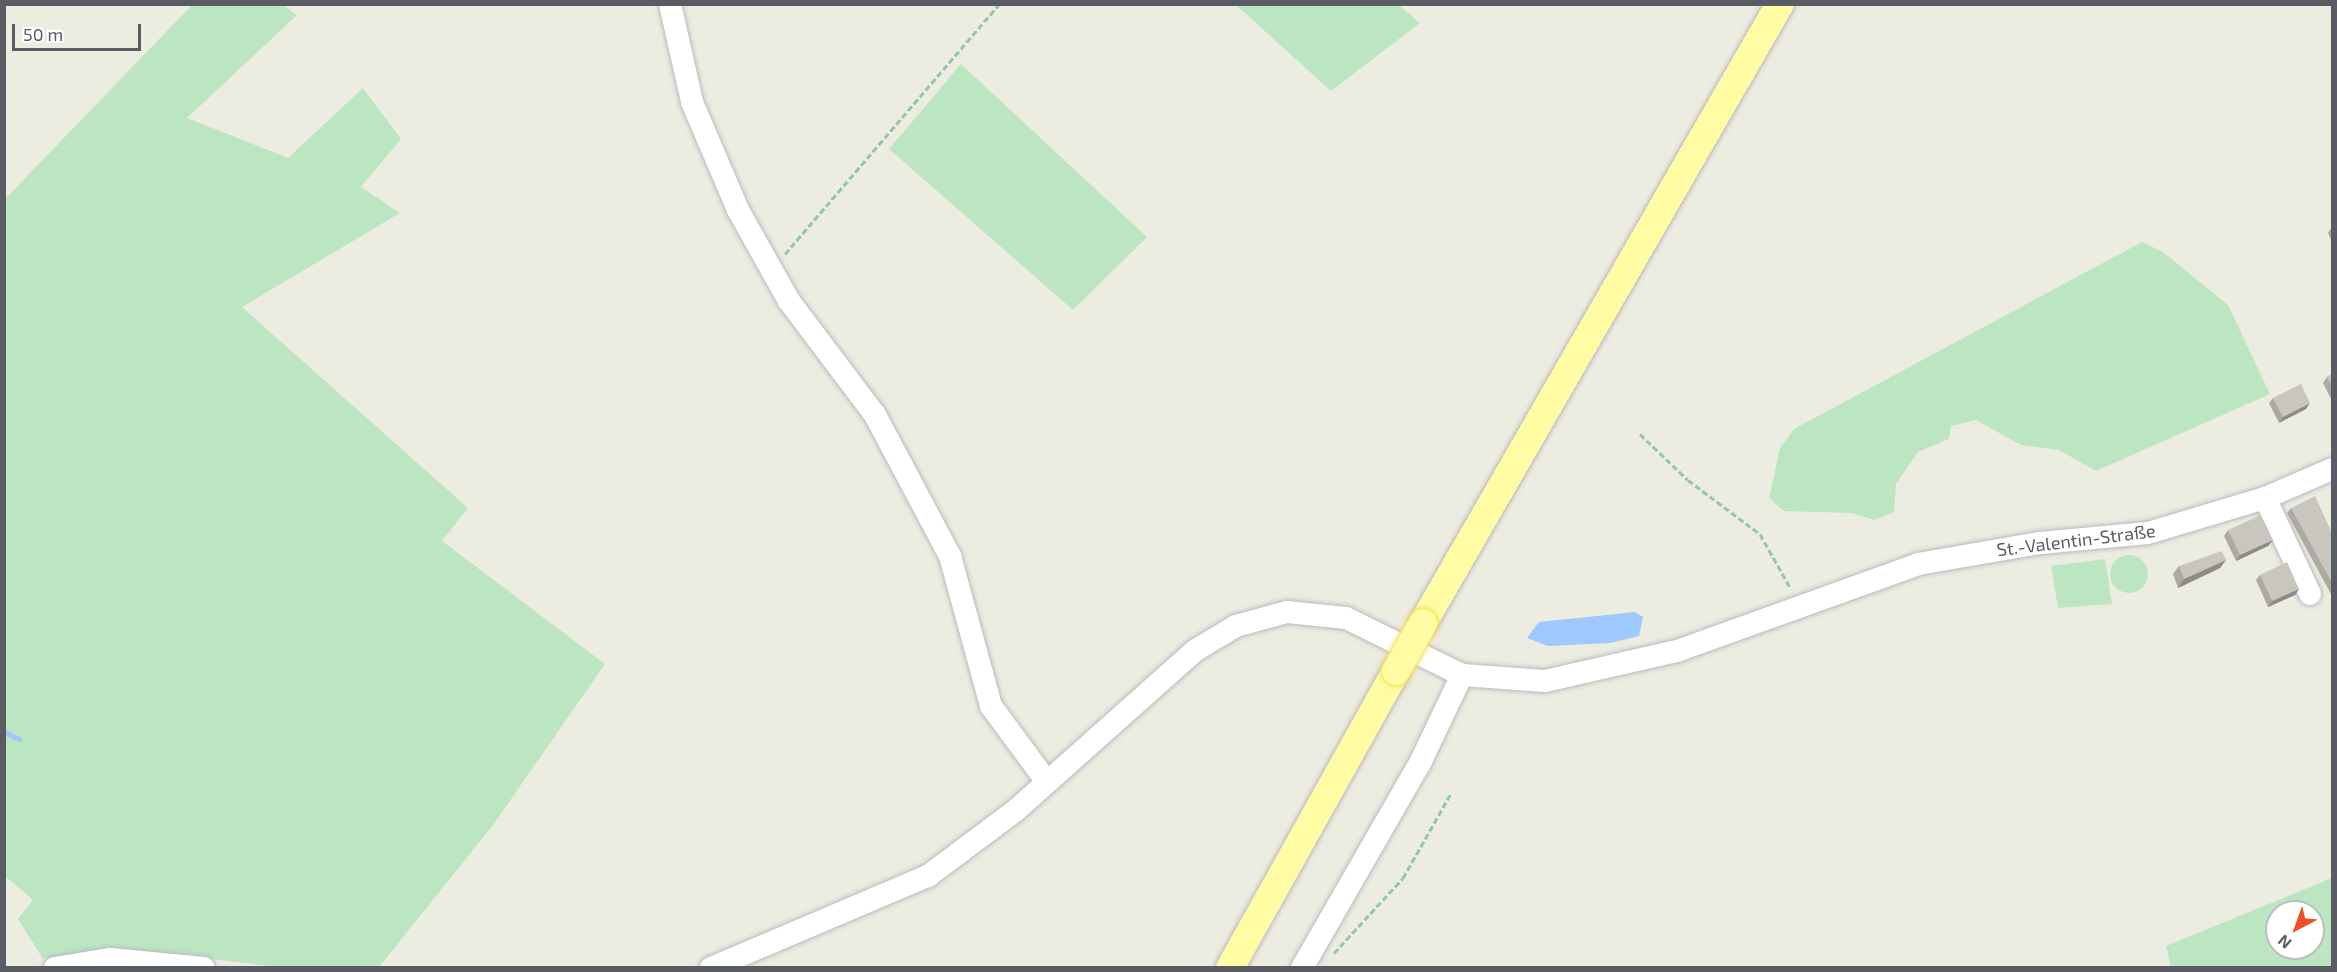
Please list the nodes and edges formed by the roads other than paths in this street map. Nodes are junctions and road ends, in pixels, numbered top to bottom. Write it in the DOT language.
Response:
graph roads {
  1 [pos="670,4"];
  2 [pos="1780,4"];
  3 [pos="2332,471"];
  4 [pos="2265,498"];
  5 [pos="2310,594"];
  6 [pos="1462,675"];
  7 [pos="1047,782"];
  8 [pos="55,968"];
  9 [pos="204,968"];
  10 [pos="711,968"];
  11 [pos="1230,968"];
  12 [pos="1302,968"];
  1 -- 7 [label="street"];
  2 -- 11 [label="main road, bridge"];
  3 -- 4 [label="street, St.-Valentin-Straße"];
  4 -- 5 [label="street"];
  4 -- 6 [label="street, St.-Valentin-Straße"];
  6 -- 7 [label="street, St.-Valentin-Straße"];
  6 -- 12 [label="street"];
  7 -- 10 [label="street, St.-Valentin-Straße"];
  8 -- 9 [label="street"];
}
